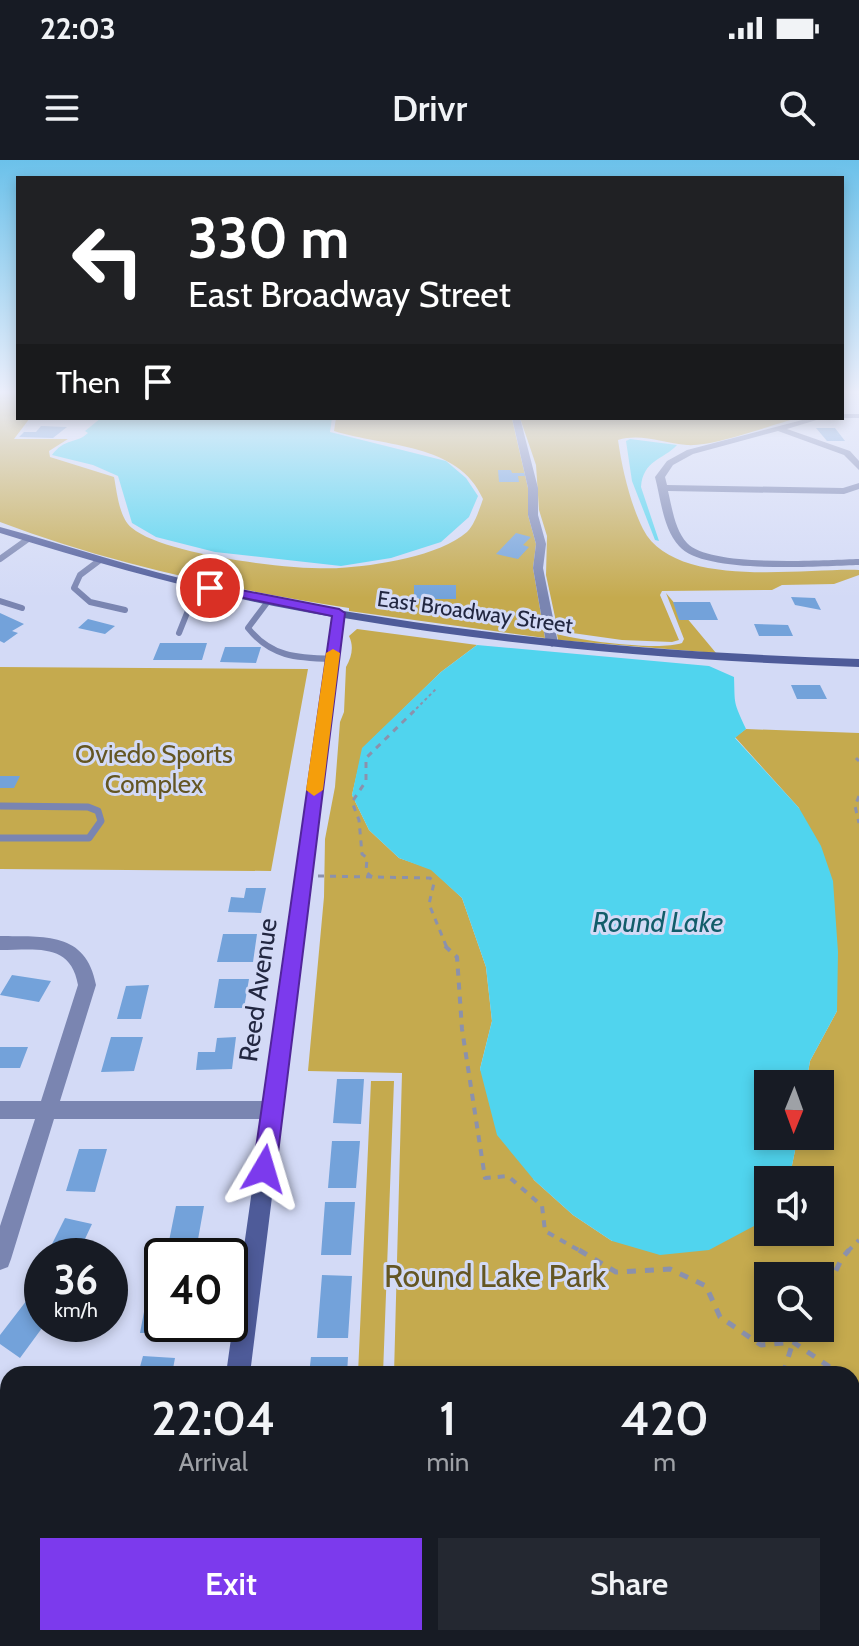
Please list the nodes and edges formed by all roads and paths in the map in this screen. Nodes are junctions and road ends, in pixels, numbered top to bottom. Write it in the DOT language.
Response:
graph roads {
  1 [pos="526,459"];
  2 [pos="676,459"];
  3 [pos="859,486"];
  4 [pos="663,488"];
  5 [pos="0,530"];
  6 [pos="28,539"];
  7 [pos="0,558"];
  8 [pos="100,560"];
  9 [pos="859,562"];
  10 [pos="210,588"];
  11 [pos="269,600"];
  12 [pos="0,601"];
  13 [pos="22,608"];
  14 [pos="125,610"];
  15 [pos="339,613"];
  16 [pos="179,633"];
  17 [pos="552,643"];
  18 [pos="332,659"];
  19 [pos="859,663"];
  20 [pos="437,688"];
  21 [pos="859,796"];
  22 [pos="0,806"];
  23 [pos="859,823"];
  24 [pos="0,838"];
  25 [pos="303,876"];
  26 [pos="372,877"];
  27 [pos="0,943"];
  28 [pos="0,1110"];
  29 [pos="47,1110"];
  30 [pos="272,1110"];
  31 [pos="859,1240"];
  32 [pos="0,1259"];
  33 [pos="834,1274"];
  34 [pos="754,1340"];
  35 [pos="756,1342"];
  36 [pos="793,1342"];
  37 [pos="239,1366"];
  38 [pos="786,1366"];
  39 [pos="828,1366"];
  1 -- 17 [label="street"];
  2 -- 4 [label="street"];
  3 -- 4 [label="street"];
  4 -- 9 [label="street"];
  5 -- 6 [label="main road, East Broadway Street"];
  6 -- 7 [label="lane"];
  6 -- 8 [label="main road, East Broadway Street"];
  8 -- 10 [label="main road, East Broadway Street"];
  8 -- 14 [label="lane"];
  10 -- 11 [label="main road, East Broadway Street"];
  10 -- 16 [label="lane"];
  11 -- 15 [label="main road, East Broadway Street"];
  11 -- 18 [label="lane"];
  12 -- 13 [label="lane"];
  15 -- 17 [label="main road, East Broadway Street"];
  15 -- 18 [label="main road, Reed Avenue"];
  17 -- 19 [label="main road, East Broadway Street"];
  18 -- 25 [label="main road, Reed Avenue"];
  20 -- 26 [label="path"];
  21 -- 23 [label="path"];
  22 -- 24 [label="lane"];
  25 -- 26 [label="path"];
  25 -- 30 [label="main road, Reed Avenue"];
  26 -- 34 [label="path"];
  27 -- 29 [label="street"];
  28 -- 29 [label="street"];
  29 -- 30 [label="street"];
  29 -- 32 [label="street"];
  30 -- 37 [label="main road, Reed Avenue"];
  31 -- 33 [label="path"];
  35 -- 36 [label="path"];
  36 -- 38 [label="path"];
  36 -- 39 [label="path"];
}
